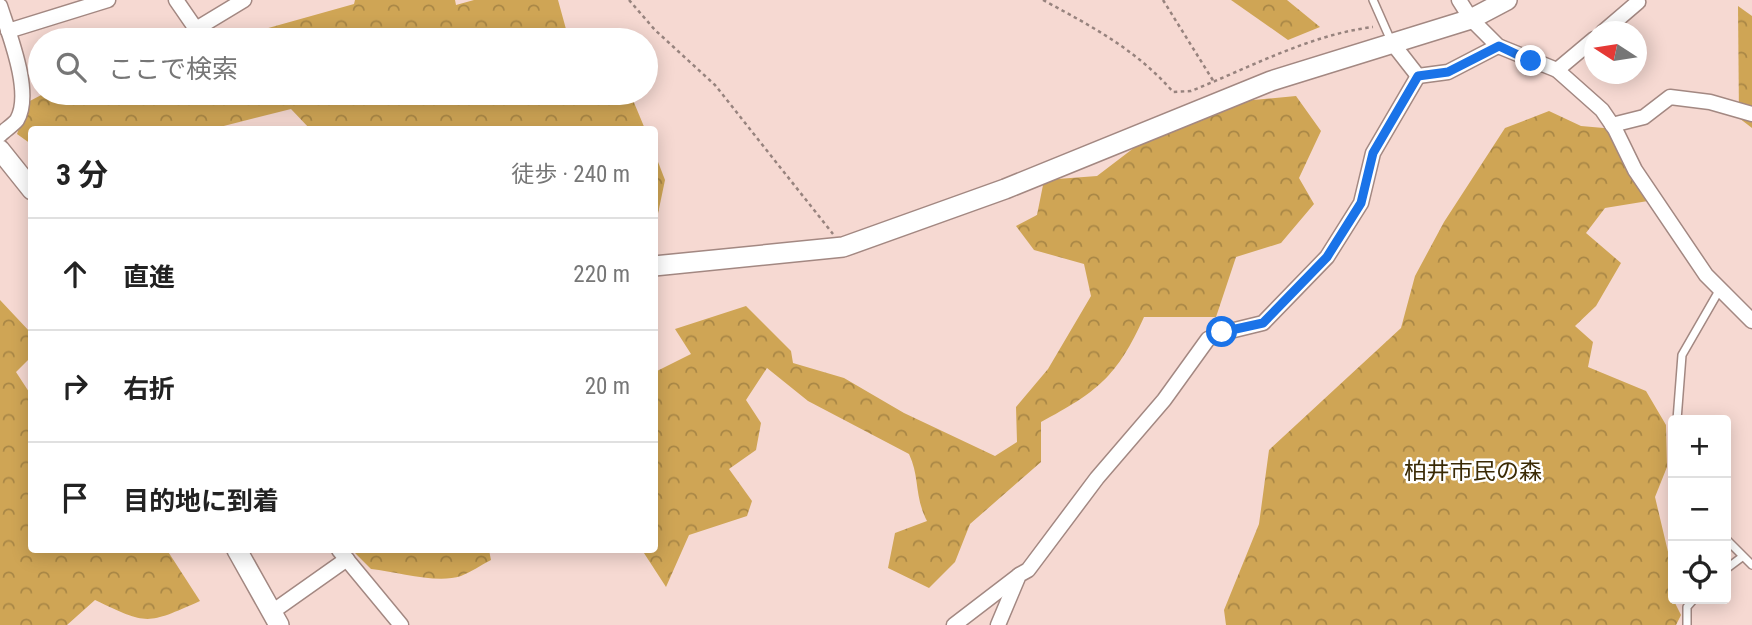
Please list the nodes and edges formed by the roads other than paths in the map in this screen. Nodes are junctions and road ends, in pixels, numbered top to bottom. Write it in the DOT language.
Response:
graph roads {
  1 [pos="108,0"];
  2 [pos="176,0"];
  3 [pos="244,0"];
  4 [pos="1373,0"];
  5 [pos="1459,0"];
  6 [pos="1507,0"];
  7 [pos="1637,0"];
  8 [pos="0,6"];
  9 [pos="1471,19"];
  10 [pos="1616,21"];
  11 [pos="195,28"];
  12 [pos="198,28"];
  13 [pos="8,31"];
  14 [pos="1393,44"];
  15 [pos="1499,46"];
  16 [pos="1584,48"];
  17 [pos="1557,71"];
  18 [pos="1418,76"];
  19 [pos="1752,114"];
  20 [pos="1612,125"];
  21 [pos="0,135"];
  22 [pos="0,150"];
  23 [pos="28,185"];
  24 [pos="658,266"];
  25 [pos="1720,289"];
  26 [pos="1752,321"];
  27 [pos="1677,415"];
  28 [pos="1728,541"];
  29 [pos="239,553"];
  30 [pos="343,554"];
  31 [pos="1742,557"];
  32 [pos="1731,565"];
  33 [pos="1752,565"];
  34 [pos="1019,575"];
  35 [pos="1690,604"];
  36 [pos="276,618"];
  37 [pos="401,625"];
  38 [pos="954,625"];
  39 [pos="998,625"];
  40 [pos="1687,625"];
  1 -- 13 [label="street"];
  2 -- 11 [label="street"];
  3 -- 12 [label="street"];
  4 -- 14 [label="lane"];
  5 -- 9 [label="street"];
  6 -- 9 [label="street"];
  7 -- 10 [label="street"];
  8 -- 13 [label="street"];
  9 -- 14 [label="street"];
  9 -- 15 [label="street"];
  13 -- 21 [label="street"];
  14 -- 18 [label="street"];
  14 -- 24 [label="street"];
  15 -- 17 [label="street"];
  15 -- 18 [label="street"];
  16 -- 17 [label="street"];
  17 -- 20 [label="street"];
  18 -- 34 [label="street"];
  19 -- 20 [label="street"];
  20 -- 25 [label="street"];
  22 -- 23 [label="street"];
  25 -- 26 [label="street"];
  25 -- 27 [label="lane"];
  28 -- 31 [label="lane"];
  29 -- 36 [label="street"];
  30 -- 36 [label="street"];
  30 -- 37 [label="street"];
  31 -- 32 [label="lane"];
  31 -- 33 [label="lane"];
  34 -- 38 [label="street"];
  34 -- 39 [label="street"];
  35 -- 40 [label="lane"];
}
